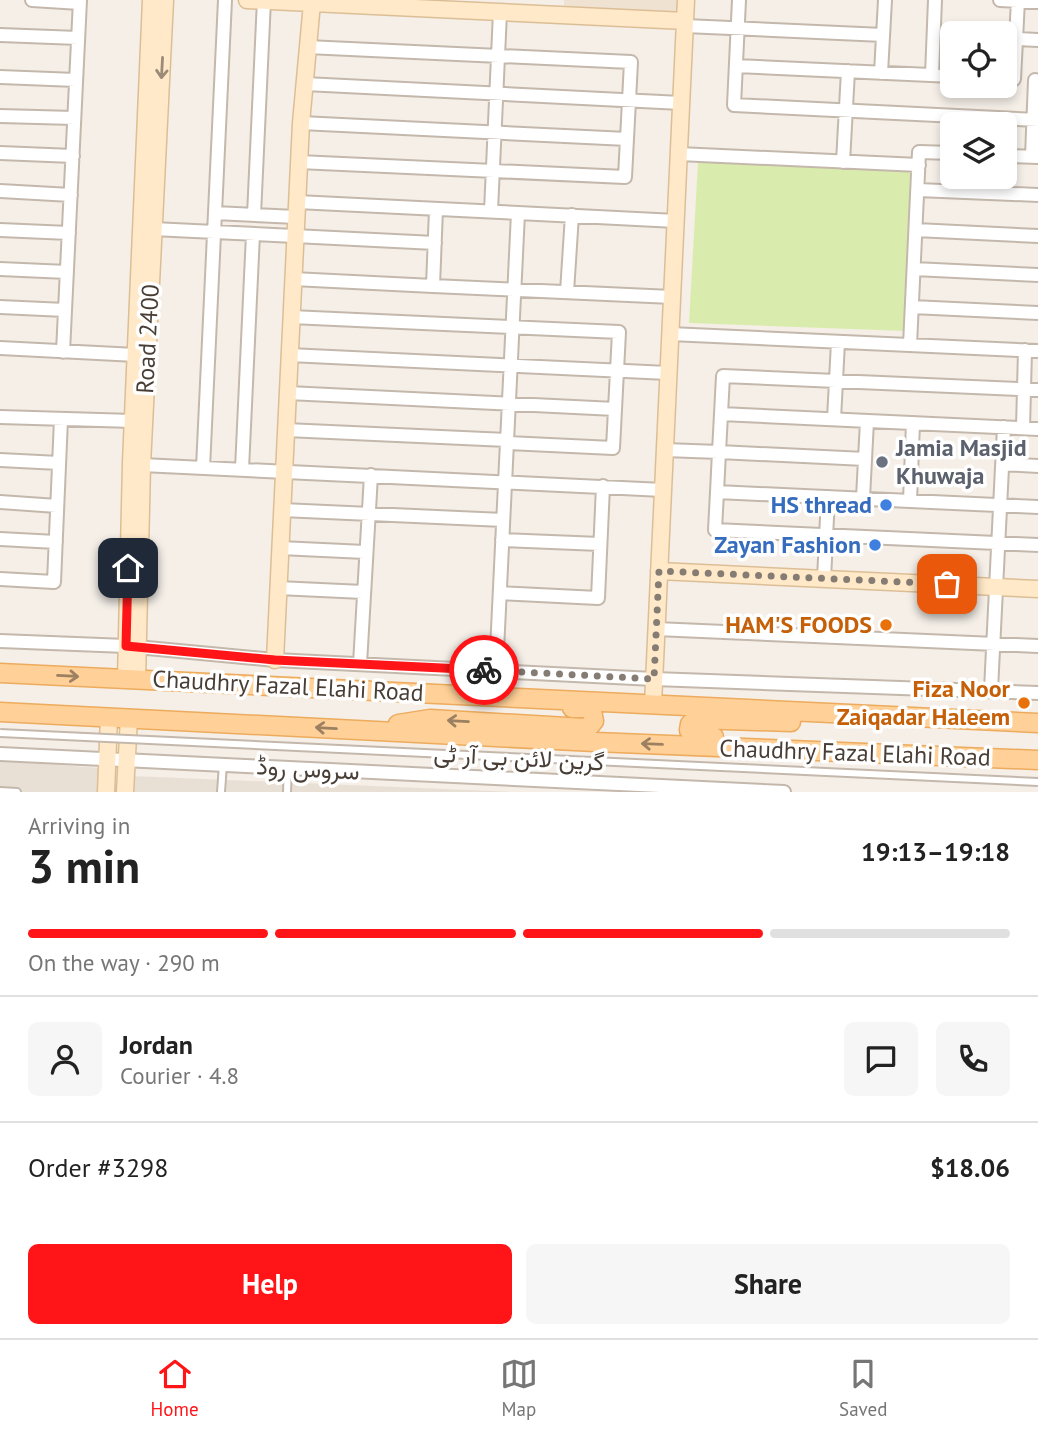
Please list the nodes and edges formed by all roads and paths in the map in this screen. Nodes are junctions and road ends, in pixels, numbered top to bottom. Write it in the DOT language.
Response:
graph roads {
  1 [pos="32,0"];
  2 [pos="151,0"];
  3 [pos="165,0"];
  4 [pos="225,0"];
  5 [pos="247,0"];
  6 [pos="264,0"];
  7 [pos="686,0"];
  8 [pos="739,0"];
  9 [pos="885,0"];
  10 [pos="935,0"];
  11 [pos="1000,0"];
  12 [pos="1018,0"];
  13 [pos="80,1"];
  14 [pos="312,2"];
  15 [pos="1038,2"];
  16 [pos="500,12"];
  17 [pos="685,23"];
  18 [pos="738,28"];
  19 [pos="0,35"];
  20 [pos="883,35"];
  21 [pos="78,38"];
  22 [pos="1017,39"];
  23 [pos="1038,40"];
  24 [pos="307,47"];
  25 [pos="498,55"];
  26 [pos="736,66"];
  27 [pos="848,71"];
  28 [pos="881,73"];
  29 [pos="932,75"];
  30 [pos="940,75"];
  31 [pos="0,77"];
  32 [pos="1017,79"];
  33 [pos="76,80"];
  34 [pos="1037,80"];
  35 [pos="305,84"];
  36 [pos="496,94"];
  37 [pos="629,100"];
  38 [pos="681,103"];
  39 [pos="846,111"];
  40 [pos="0,116"];
  41 [pos="74,118"];
  42 [pos="1036,119"];
  43 [pos="300,123"];
  44 [pos="495,132"];
  45 [pos="627,139"];
  46 [pos="0,153"];
  47 [pos="940,153"];
  48 [pos="679,154"];
  49 [pos="72,156"];
  50 [pos="1017,156"];
  51 [pos="1035,157"];
  52 [pos="299,162"];
  53 [pos="843,162"];
  54 [pos="919,165"];
  55 [pos="493,171"];
  56 [pos="918,190"];
  57 [pos="0,191"];
  58 [pos="71,195"];
  59 [pos="1038,195"];
  60 [pos="436,209"];
  61 [pos="296,210"];
  62 [pos="491,211"];
  63 [pos="518,213"];
  64 [pos="215,214"];
  65 [pos="254,215"];
  66 [pos="572,215"];
  67 [pos="676,220"];
  68 [pos="153,229"];
  69 [pos="0,230"];
  70 [pos="916,230"];
  71 [pos="214,232"];
  72 [pos="69,233"];
  73 [pos="253,234"];
  74 [pos="295,236"];
  75 [pos="1038,236"];
  76 [pos="435,243"];
  77 [pos="0,269"];
  78 [pos="914,269"];
  79 [pos="67,272"];
  80 [pos="1038,275"];
  81 [pos="293,279"];
  82 [pos="433,286"];
  83 [pos="514,290"];
  84 [pos="568,292"];
  85 [pos="672,297"];
  86 [pos="0,307"];
  87 [pos="912,307"];
  88 [pos="65,310"];
  89 [pos="1038,313"];
  90 [pos="291,317"];
  91 [pos="512,327"];
  92 [pos="670,334"];
  93 [pos="838,342"];
  94 [pos="910,345"];
  95 [pos="0,348"];
  96 [pos="1032,351"];
  97 [pos="63,352"];
  98 [pos="136,355"];
  99 [pos="289,355"];
  100 [pos="511,365"];
  101 [pos="617,370"];
  102 [pos="668,373"];
  103 [pos="837,381"];
  104 [pos="1031,390"];
  105 [pos="288,393"];
  106 [pos="509,404"];
  107 [pos="615,409"];
  108 [pos="721,414"];
  109 [pos="0,417"];
  110 [pos="61,419"];
  111 [pos="834,419"];
  112 [pos="133,421"];
  113 [pos="867,421"];
  114 [pos="913,423"];
  115 [pos="1004,427"];
  116 [pos="1023,428"];
  117 [pos="1038,429"];
  118 [pos="286,430"];
  119 [pos="507,442"];
  120 [pos="665,450"];
  121 [pos="719,452"];
  122 [pos="865,459"];
  123 [pos="0,460"];
  124 [pos="59,463"];
  125 [pos="1003,464"];
  126 [pos="142,465"];
  127 [pos="1038,466"];
  128 [pos="203,467"];
  129 [pos="242,469"];
  130 [pos="284,471"];
  131 [pos="371,475"];
  132 [pos="505,482"];
  133 [pos="603,486"];
  134 [pos="663,489"];
  135 [pos="717,492"];
  136 [pos="828,497"];
  137 [pos="863,498"];
  138 [pos="910,501"];
  139 [pos="0,502"];
  140 [pos="1001,505"];
  141 [pos="57,506"];
  142 [pos="1038,507"];
  143 [pos="282,510"];
  144 [pos="367,514"];
  145 [pos="503,520"];
  146 [pos="826,535"];
  147 [pos="0,540"];
  148 [pos="502,540"];
  149 [pos="56,542"];
  150 [pos="999,543"];
  151 [pos="600,544"];
  152 [pos="1038,545"];
  153 [pos="280,548"];
  154 [pos="365,552"];
  155 [pos="659,571"];
  156 [pos="0,579"];
  157 [pos="824,579"];
  158 [pos="997,587"];
  159 [pos="278,588"];
  160 [pos="1038,589"];
  161 [pos="363,592"];
  162 [pos="500,593"];
  163 [pos="656,629"];
  164 [pos="0,641"];
  165 [pos="994,644"];
  166 [pos="1038,646"];
  167 [pos="131,647"];
  168 [pos="275,660"];
  169 [pos="360,664"];
  170 [pos="496,671"];
  171 [pos="0,673"];
  172 [pos="131,679"];
  173 [pos="654,679"];
  174 [pos="991,690"];
  175 [pos="405,692"];
  176 [pos="1038,693"];
  177 [pos="653,704"];
  178 [pos="0,712"];
  179 [pos="109,717"];
  180 [pos="924,717"];
  181 [pos="129,718"];
  182 [pos="1038,723"];
  183 [pos="363,730"];
  184 [pos="0,733"];
  185 [pos="0,754"];
  186 [pos="908,755"];
  187 [pos="107,759"];
  188 [pos="127,760"];
  189 [pos="1038,760"];
  190 [pos="223,764"];
  191 [pos="288,768"];
  192 [pos="1038,782"];
  193 [pos="632,788"];
  194 [pos="0,791"];
  195 [pos="16,792"];
  196 [pos="106,792"];
  197 [pos="125,792"];
  198 [pos="221,792"];
  199 [pos="287,792"];
  200 [pos="766,792"];
  201 [pos="784,792"];
  1 -- 13 [label="street"];
  2 -- 98 [label="street, Road 2400"];
  3 -- 68 [label="street, Road 2400, one-way"];
  4 -- 64 [label="street"];
  5 -- 6 [label="street"];
  6 -- 14 [label="street"];
  6 -- 65 [label="street"];
  7 -- 17 [label="street"];
  8 -- 18 [label="street"];
  9 -- 20 [label="street"];
  10 -- 29 [label="street"];
  11 -- 12 [label="street"];
  12 -- 15 [label="street"];
  12 -- 22 [label="street"];
  13 -- 21 [label="street"];
  14 -- 16 [label="street"];
  14 -- 24 [label="street"];
  16 -- 17 [label="street"];
  16 -- 25 [label="street"];
  17 -- 18 [label="street"];
  17 -- 38 [label="street"];
  18 -- 20 [label="street"];
  18 -- 26 [label="street"];
  19 -- 21 [label="street"];
  20 -- 28 [label="street"];
  21 -- 33 [label="street"];
  22 -- 23 [label="street"];
  24 -- 25 [label="street"];
  24 -- 35 [label="street"];
  25 -- 36 [label="street"];
  25 -- 37 [label="street"];
  26 -- 27 [label="street"];
  26 -- 39 [label="street"];
  27 -- 28 [label="street"];
  27 -- 39 [label="street"];
  28 -- 29 [label="street"];
  29 -- 30 [label="street"];
  31 -- 33 [label="street"];
  32 -- 34 [label="street"];
  33 -- 41 [label="street"];
  34 -- 42 [label="street"];
  35 -- 36 [label="street"];
  35 -- 43 [label="street"];
  36 -- 37 [label="street"];
  36 -- 44 [label="street"];
  37 -- 38 [label="street"];
  37 -- 45 [label="street"];
  38 -- 48 [label="street"];
  39 -- 42 [label="street"];
  39 -- 53 [label="street"];
  40 -- 41 [label="street"];
  41 -- 49 [label="street"];
  42 -- 51 [label="street"];
  43 -- 44 [label="street"];
  43 -- 52 [label="street"];
  44 -- 45 [label="street"];
  44 -- 55 [label="street"];
  45 -- 55 [label="street"];
  46 -- 49 [label="street"];
  47 -- 54 [label="street"];
  48 -- 53 [label="street"];
  48 -- 67 [label="street"];
  49 -- 58 [label="street"];
  50 -- 51 [label="street"];
  52 -- 55 [label="street"];
  52 -- 61 [label="street"];
  53 -- 54 [label="street"];
  54 -- 56 [label="street"];
  55 -- 62 [label="street"];
  56 -- 59 [label="street"];
  56 -- 70 [label="street"];
  57 -- 58 [label="street"];
  58 -- 72 [label="street"];
  60 -- 61 [label="street"];
  60 -- 62 [label="street"];
  60 -- 76 [label="street"];
  61 -- 65 [label="street"];
  61 -- 74 [label="street"];
  62 -- 63 [label="street"];
  63 -- 66 [label="street"];
  63 -- 83 [label="street"];
  64 -- 65 [label="street"];
  64 -- 71 [label="street"];
  66 -- 67 [label="street"];
  66 -- 84 [label="street"];
  67 -- 85 [label="street"];
  68 -- 71 [label="street"];
  68 -- 126 [label="street, Road 2400"];
  69 -- 72 [label="street"];
  70 -- 75 [label="street"];
  70 -- 78 [label="street"];
  71 -- 73 [label="street"];
  71 -- 128 [label="street"];
  72 -- 79 [label="street"];
  73 -- 74 [label="street"];
  73 -- 129 [label="street"];
  74 -- 76 [label="street"];
  74 -- 81 [label="street"];
  76 -- 82 [label="street"];
  77 -- 79 [label="street"];
  78 -- 80 [label="street"];
  78 -- 87 [label="street"];
  79 -- 88 [label="street"];
  81 -- 82 [label="street"];
  81 -- 90 [label="street"];
  82 -- 83 [label="street"];
  83 -- 84 [label="street"];
  83 -- 91 [label="street"];
  84 -- 85 [label="street"];
  85 -- 92 [label="street"];
  86 -- 88 [label="street"];
  87 -- 89 [label="street"];
  87 -- 94 [label="street"];
  88 -- 97 [label="street"];
  90 -- 91 [label="street"];
  90 -- 99 [label="street"];
  91 -- 100 [label="street"];
  91 -- 101 [label="street"];
  92 -- 93 [label="street"];
  92 -- 102 [label="street"];
  93 -- 94 [label="street"];
  93 -- 103 [label="street"];
  94 -- 96 [label="street"];
  95 -- 97 [label="street"];
  96 -- 104 [label="street"];
  97 -- 98 [label="street"];
  98 -- 112 [label="street, Road 2400"];
  99 -- 100 [label="street"];
  99 -- 105 [label="street"];
  100 -- 101 [label="street"];
  100 -- 106 [label="street"];
  101 -- 102 [label="street"];
  101 -- 107 [label="street"];
  102 -- 120 [label="street"];
  103 -- 104 [label="street"];
  103 -- 108 [label="street"];
  103 -- 111 [label="street"];
  104 -- 116 [label="street"];
  105 -- 106 [label="street"];
  105 -- 118 [label="street"];
  106 -- 107 [label="street"];
  106 -- 119 [label="street"];
  107 -- 119 [label="street"];
  108 -- 111 [label="street"];
  108 -- 121 [label="street"];
  109 -- 110 [label="street"];
  110 -- 112 [label="street"];
  110 -- 124 [label="street"];
  111 -- 113 [label="street"];
  112 -- 167 [label="street, Road 2400"];
  113 -- 114 [label="street"];
  113 -- 122 [label="street"];
  114 -- 115 [label="street"];
  114 -- 138 [label="street"];
  115 -- 116 [label="street"];
  115 -- 125 [label="street"];
  116 -- 117 [label="street"];
  118 -- 119 [label="street"];
  118 -- 130 [label="street"];
  119 -- 132 [label="street"];
  120 -- 121 [label="street"];
  120 -- 134 [label="street"];
  121 -- 122 [label="street"];
  121 -- 135 [label="street"];
  122 -- 137 [label="street"];
  123 -- 124 [label="street"];
  124 -- 141 [label="street"];
  125 -- 127 [label="street"];
  125 -- 140 [label="street"];
  126 -- 128 [label="street"];
  126 -- 167 [label="street, Road 2400"];
  128 -- 129 [label="street"];
  129 -- 130 [label="street"];
  130 -- 131 [label="street"];
  130 -- 143 [label="street"];
  131 -- 132 [label="street"];
  131 -- 144 [label="street"];
  132 -- 133 [label="street"];
  132 -- 145 [label="street"];
  133 -- 134 [label="street"];
  133 -- 151 [label="street"];
  134 -- 155 [label="street"];
  135 -- 136 [label="street"];
  135 -- 146 [label="street"];
  136 -- 137 [label="street"];
  136 -- 146 [label="street"];
  137 -- 138 [label="street"];
  138 -- 140 [label="street"];
  139 -- 141 [label="street"];
  140 -- 142 [label="street"];
  140 -- 150 [label="street"];
  141 -- 149 [label="street"];
  143 -- 144 [label="street"];
  143 -- 153 [label="street"];
  144 -- 145 [label="street"];
  144 -- 154 [label="street"];
  145 -- 148 [label="street"];
  146 -- 150 [label="street"];
  146 -- 157 [label="street"];
  147 -- 149 [label="street"];
  148 -- 151 [label="street"];
  148 -- 162 [label="street"];
  149 -- 156 [label="street"];
  150 -- 152 [label="street"];
  150 -- 158 [label="street"];
  151 -- 162 [label="street"];
  153 -- 154 [label="street"];
  153 -- 159 [label="street"];
  154 -- 161 [label="street"];
  155 -- 157 [label="street"];
  155 -- 163 [label="street"];
  157 -- 158 [label="street"];
  158 -- 160 [label="street"];
  158 -- 165 [label="street"];
  159 -- 161 [label="street"];
  159 -- 168 [label="street"];
  161 -- 169 [label="street"];
  162 -- 170 [label="street"];
  163 -- 165 [label="street"];
  163 -- 173 [label="street"];
  164 -- 167 [label="street"];
  165 -- 166 [label="street"];
  165 -- 174 [label="street"];
  167 -- 168 [label="street"];
  167 -- 172 [label="street, Road 2400"];
  168 -- 169 [label="street"];
  169 -- 170 [label="street"];
  170 -- 173 [label="street"];
  171 -- 172 [label="main road, Chaudhry Fazal Elahi Road, one-way"];
  172 -- 175 [label="main road, Chaudhry Fazal Elahi Road"];
  173 -- 174 [label="street"];
  173 -- 177 [label="street"];
  174 -- 176 [label="street"];
  175 -- 177 [label="main road, Chaudhry Fazal Elahi Road"];
  175 -- 183 [label="main road, one-way"];
  177 -- 180 [label="main road, Chaudhry Fazal Elahi Road"];
  178 -- 179 [label="main road, Chaudhry Fazal Elahi Road"];
  179 -- 181 [label="main road, Chaudhry Fazal Elahi Road"];
  179 -- 187 [label="street"];
  180 -- 182 [label="main road, Chaudhry Fazal Elahi Road"];
  180 -- 186 [label="main road"];
  183 -- 181 [label="main road, Chaudhry Fazal Elahi Road, one-way"];
  181 -- 188 [label="street"];
  186 -- 183 [label="main road, Chaudhry Fazal Elahi Road, one-way"];
  184 -- 192 [label="lane, گرین لائن بی آر ٹی, bridge"];
  185 -- 187 [label="street, سروس روڈ"];
  186 -- 189 [label="main road, Chaudhry Fazal Elahi Road"];
  187 -- 188 [label="street, سروس روڈ"];
  187 -- 196 [label="street"];
  188 -- 190 [label="street, سروس روڈ"];
  188 -- 197 [label="street"];
  190 -- 191 [label="street, سروس روڈ"];
  190 -- 198 [label="lane"];
  191 -- 193 [label="street, سروس روڈ"];
  191 -- 199 [label="lane"];
  193 -- 200 [label="street, سروس روڈ"];
  194 -- 195 [label="lane"];
  200 -- 201 [label="street, سروس روڈ"];
}
